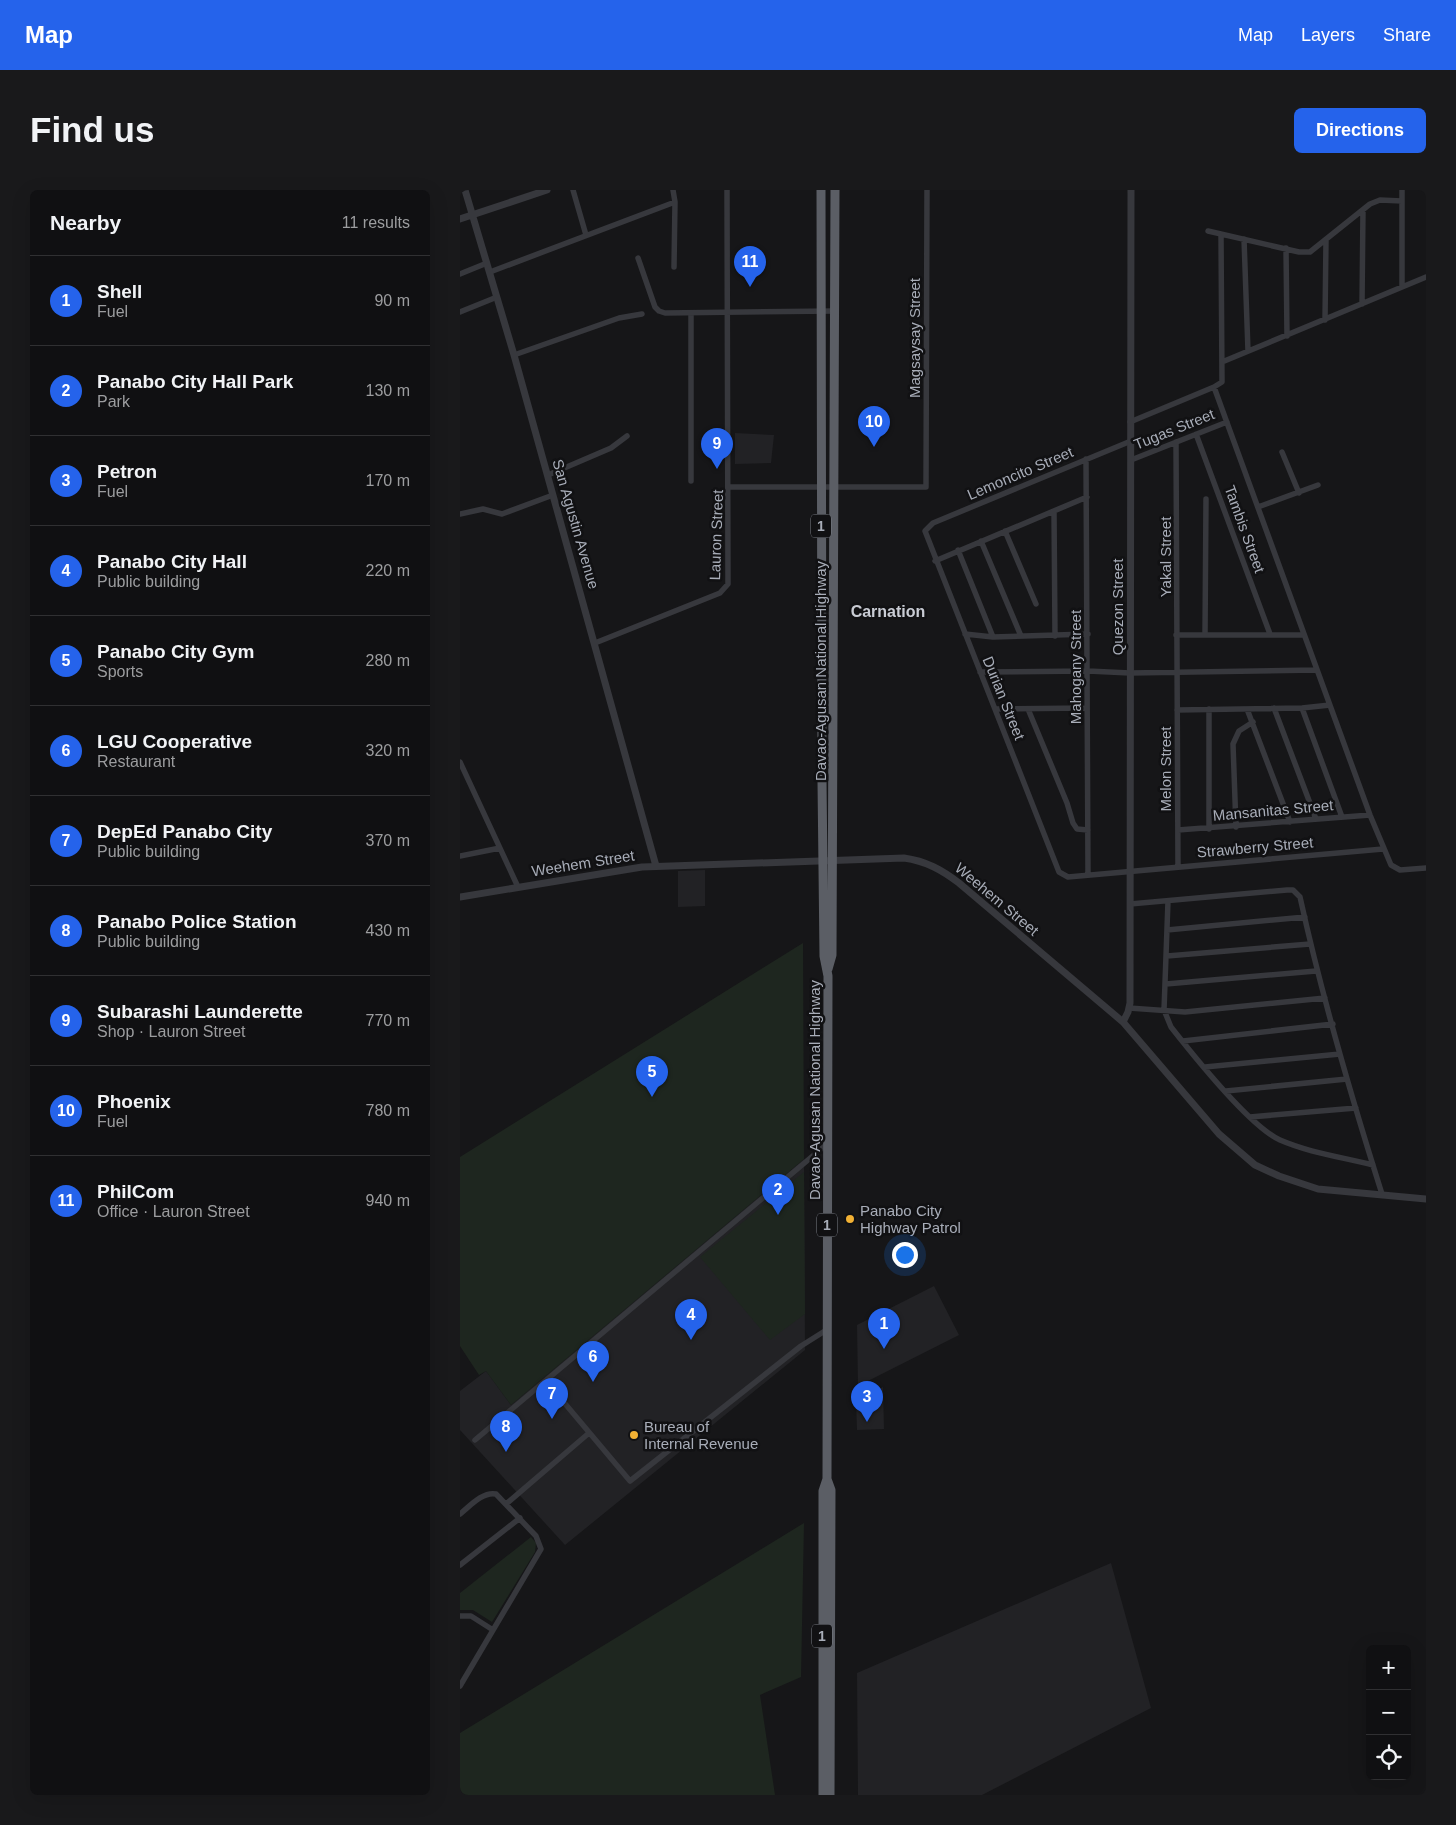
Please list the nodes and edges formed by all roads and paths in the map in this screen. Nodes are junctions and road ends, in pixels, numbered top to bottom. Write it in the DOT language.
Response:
graph roads {
  1 [pos="465,190"];
  2 [pos="547,190"];
  3 [pos="573,190"];
  4 [pos="673,190"];
  5 [pos="727,190"];
  6 [pos="822,190"];
  7 [pos="835,190"];
  8 [pos="927,190"];
  9 [pos="1131,190"];
  10 [pos="1402,190"];
  11 [pos="1402,201"];
  12 [pos="675,202"];
  13 [pos="1362,210"];
  14 [pos="472,215"];
  15 [pos="460,219"];
  16 [pos="1208,231"];
  17 [pos="1221,234"];
  18 [pos="586,236"];
  19 [pos="1244,239"];
  20 [pos="1326,240"];
  21 [pos="1286,248"];
  22 [pos="638,258"];
  23 [pos="487,263"];
  24 [pos="674,266"];
  25 [pos="490,272"];
  26 [pos="460,274"];
  27 [pos="1426,277"];
  28 [pos="1402,286"];
  29 [pos="497,297"];
  30 [pos="1362,304"];
  31 [pos="821,310"];
  32 [pos="835,311"];
  33 [pos="460,312"];
  34 [pos="728,312"];
  35 [pos="691,313"];
  36 [pos="642,314"];
  37 [pos="1325,320"];
  38 [pos="1287,336"];
  39 [pos="1248,351"];
  40 [pos="514,355"];
  41 [pos="1222,362"];
  42 [pos="1214,387"];
  43 [pos="1130,422"];
  44 [pos="1227,422"];
  45 [pos="1196,434"];
  46 [pos="627,436"];
  47 [pos="1130,441"];
  48 [pos="1176,442"];
  49 [pos="1282,452"];
  50 [pos="821,457"];
  51 [pos="834,458"];
  52 [pos="1086,459"];
  53 [pos="1131,460"];
  54 [pos="548,475"];
  55 [pos="691,481"];
  56 [pos="1318,485"];
  57 [pos="821,486"];
  58 [pos="834,486"];
  59 [pos="730,487"];
  60 [pos="1299,493"];
  61 [pos="553,495"];
  62 [pos="1087,497"];
  63 [pos="1206,499"];
  64 [pos="1258,507"];
  65 [pos="1054,511"];
  66 [pos="460,514"];
  67 [pos="1004,531"];
  68 [pos="924,534"];
  69 [pos="981,541"];
  70 [pos="958,550"];
  71 [pos="821,557"];
  72 [pos="834,558"];
  73 [pos="935,561"];
  74 [pos="1036,604"];
  75 [pos="965,634"];
  76 [pos="1088,634"];
  77 [pos="1270,634"];
  78 [pos="1176,635"];
  79 [pos="1205,635"];
  80 [pos="1304,635"];
  81 [pos="1021,636"];
  82 [pos="1055,636"];
  83 [pos="993,637"];
  84 [pos="595,643"];
  85 [pos="1317,670"];
  86 [pos="1088,671"];
  87 [pos="980,672"];
  88 [pos="1177,672"];
  89 [pos="1130,673"];
  90 [pos="1330,705"];
  91 [pos="1087,708"];
  92 [pos="1274,708"];
  93 [pos="1302,708"];
  94 [pos="995,709"];
  95 [pos="1028,709"];
  96 [pos="1209,709"];
  97 [pos="1247,709"];
  98 [pos="1177,710"];
  99 [pos="1253,722"];
  100 [pos="460,762"];
  101 [pos="1370,815"];
  102 [pos="1342,817"];
  103 [pos="1316,819"];
  104 [pos="1290,822"];
  105 [pos="1236,827"];
  106 [pos="1209,829"];
  107 [pos="1088,830"];
  108 [pos="1178,830"];
  109 [pos="500,848"];
  110 [pos="1383,848"];
  111 [pos="460,856"];
  112 [pos="833,861"];
  113 [pos="822,862"];
  114 [pos="656,866"];
  115 [pos="1178,867"];
  116 [pos="1426,868"];
  117 [pos="1130,871"];
  118 [pos="1059,872"];
  119 [pos="1088,874"];
  120 [pos="518,887"];
  121 [pos="460,897"];
  122 [pos="1168,901"];
  123 [pos="1130,904"];
  124 [pos="1305,918"];
  125 [pos="1167,930"];
  126 [pos="1310,944"];
  127 [pos="1167,956"];
  128 [pos="828,971"];
  129 [pos="1316,971"];
  130 [pos="1166,984"];
  131 [pos="1325,998"];
  132 [pos="1130,1008"];
  133 [pos="1164,1010"];
  134 [pos="1123,1022"];
  135 [pos="1332,1024"];
  136 [pos="1183,1041"];
  137 [pos="1340,1054"];
  138 [pos="1205,1067"];
  139 [pos="1347,1079"];
  140 [pos="1226,1091"];
  141 [pos="1356,1108"];
  142 [pos="1250,1117"];
  143 [pos="827,1144"];
  144 [pos="1373,1165"];
  145 [pos="1382,1194"];
  146 [pos="1426,1199"];
  147 [pos="828,1329"];
  148 [pos="546,1381"];
  149 [pos="589,1433"];
  150 [pos="475,1440"];
  151 [pos="506,1504"];
  152 [pos="460,1514"];
  153 [pos="520,1518"];
  154 [pos="460,1566"];
  155 [pos="460,1616"];
  156 [pos="493,1630"];
  157 [pos="460,1686"];
  158 [pos="826,1687"];
  159 [pos="823,1795"];
  160 [pos="830,1795"];
  1 -- 14 [label="street, San Agustin Avenue"];
  2 -- 14 [label="street"];
  3 -- 18 [label="street"];
  4 -- 12 [label="street"];
  5 -- 34 [label="street, Lauron Street"];
  6 -- 31 [label="highway, Davao-Agusan National Highway / 1"];
  7 -- 32 [label="highway, Davao-Agusan National Highway / 1"];
  8 -- 58 [label="street, Magsaysay Street"];
  9 -- 43 [label="street, Quezon Street"];
  10 -- 11 [label="street"];
  11 -- 13 [label="street"];
  11 -- 28 [label="street"];
  12 -- 18 [label="street"];
  12 -- 24 [label="street"];
  13 -- 20 [label="street"];
  13 -- 30 [label="street"];
  14 -- 15 [label="street"];
  14 -- 23 [label="street, San Agustin Avenue"];
  16 -- 17 [label="street"];
  17 -- 19 [label="street"];
  17 -- 41 [label="street"];
  18 -- 25 [label="street"];
  19 -- 21 [label="street"];
  19 -- 39 [label="street"];
  20 -- 21 [label="street"];
  20 -- 37 [label="street"];
  21 -- 38 [label="street"];
  22 -- 35 [label="street"];
  23 -- 25 [label="street, San Agustin Avenue"];
  23 -- 26 [label="street"];
  25 -- 29 [label="street, San Agustin Avenue"];
  27 -- 28 [label="street"];
  28 -- 30 [label="street"];
  29 -- 33 [label="street"];
  29 -- 40 [label="street, San Agustin Avenue"];
  30 -- 37 [label="street"];
  31 -- 32 [label="street"];
  31 -- 34 [label="street"];
  31 -- 50 [label="highway, Davao-Agusan National Highway / 1"];
  32 -- 51 [label="highway, Davao-Agusan National Highway / 1"];
  34 -- 35 [label="street"];
  34 -- 59 [label="street, Lauron Street"];
  35 -- 55 [label="street"];
  36 -- 40 [label="street"];
  37 -- 38 [label="street"];
  38 -- 39 [label="street"];
  39 -- 41 [label="street"];
  40 -- 54 [label="street, San Agustin Avenue"];
  41 -- 42 [label="street"];
  42 -- 43 [label="street"];
  42 -- 44 [label="street"];
  43 -- 47 [label="street, Quezon Street"];
  44 -- 45 [label="street, Tugas Street"];
  44 -- 64 [label="street"];
  45 -- 48 [label="street, Tugas Street"];
  45 -- 77 [label="street, Tambis Street"];
  46 -- 54 [label="street"];
  47 -- 52 [label="street, Lemoncito Street"];
  47 -- 53 [label="street, Quezon Street"];
  48 -- 53 [label="street, Tugas Street"];
  48 -- 78 [label="street, Yakal Street"];
  49 -- 60 [label="street"];
  50 -- 51 [label="highway"];
  50 -- 57 [label="highway, Davao-Agusan National Highway / 1"];
  51 -- 58 [label="highway, Davao-Agusan National Highway / 1"];
  52 -- 62 [label="street, Mahogany Street"];
  52 -- 68 [label="street, Lemoncito Street"];
  53 -- 89 [label="street, Quezon Street"];
  54 -- 61 [label="street, San Agustin Avenue"];
  56 -- 60 [label="street"];
  57 -- 58 [label="street"];
  57 -- 59 [label="street"];
  57 -- 71 [label="highway, Davao-Agusan National Highway / 1"];
  58 -- 72 [label="highway, Davao-Agusan National Highway / 1"];
  59 -- 84 [label="street, Lauron Street"];
  60 -- 64 [label="street"];
  61 -- 66 [label="street"];
  61 -- 84 [label="street, San Agustin Avenue"];
  62 -- 65 [label="street"];
  62 -- 76 [label="street, Mahogany Street"];
  63 -- 79 [label="street"];
  64 -- 80 [label="street"];
  65 -- 67 [label="street"];
  65 -- 82 [label="street"];
  67 -- 69 [label="street"];
  67 -- 74 [label="street"];
  68 -- 73 [label="street, Durian Street"];
  69 -- 70 [label="street"];
  69 -- 81 [label="street"];
  70 -- 73 [label="street"];
  70 -- 83 [label="street"];
  71 -- 72 [label="highway"];
  71 -- 113 [label="highway, Davao-Agusan National Highway / 1"];
  72 -- 112 [label="highway, Davao-Agusan National Highway / 1"];
  73 -- 75 [label="street, Durian Street"];
  75 -- 83 [label="street"];
  75 -- 87 [label="street, Durian Street"];
  76 -- 82 [label="street"];
  76 -- 86 [label="street, Mahogany Street"];
  77 -- 79 [label="street"];
  77 -- 80 [label="street"];
  78 -- 79 [label="street"];
  78 -- 88 [label="street, Yakal Street"];
  80 -- 85 [label="street"];
  81 -- 82 [label="street"];
  81 -- 83 [label="street"];
  84 -- 114 [label="street, San Agustin Avenue"];
  85 -- 88 [label="street"];
  85 -- 90 [label="street"];
  86 -- 87 [label="street"];
  86 -- 89 [label="street"];
  86 -- 91 [label="street, Mahogany Street"];
  87 -- 94 [label="street, Durian Street"];
  88 -- 89 [label="street"];
  88 -- 98 [label="street, Melon Street"];
  89 -- 117 [label="street, Quezon Street"];
  90 -- 93 [label="street"];
  90 -- 101 [label="street"];
  91 -- 95 [label="street"];
  91 -- 107 [label="street, Mahogany Street"];
  92 -- 93 [label="street"];
  92 -- 97 [label="street"];
  92 -- 103 [label="street"];
  93 -- 102 [label="street"];
  94 -- 95 [label="street"];
  94 -- 118 [label="street, Durian Street"];
  95 -- 107 [label="street"];
  96 -- 97 [label="street"];
  96 -- 98 [label="street"];
  96 -- 106 [label="street"];
  97 -- 99 [label="street"];
  98 -- 108 [label="street, Melon Street"];
  99 -- 104 [label="street"];
  99 -- 105 [label="street"];
  100 -- 109 [label="street"];
  101 -- 102 [label="street, Mansanitas Street"];
  101 -- 110 [label="street"];
  102 -- 103 [label="street, Mansanitas Street"];
  103 -- 104 [label="street, Mansanitas Street"];
  104 -- 105 [label="street, Mansanitas Street"];
  105 -- 106 [label="street, Mansanitas Street"];
  106 -- 108 [label="street, Mansanitas Street"];
  107 -- 119 [label="street, Mahogany Street"];
  108 -- 115 [label="street, Melon Street"];
  109 -- 111 [label="street"];
  109 -- 120 [label="street"];
  110 -- 115 [label="street, Strawberry Street"];
  110 -- 116 [label="street"];
  112 -- 113 [label="street, Weehem Street"];
  112 -- 128 [label="highway, Davao-Agusan National Highway / 1"];
  112 -- 134 [label="street, Weehem Street"];
  113 -- 114 [label="street, Weehem Street"];
  113 -- 128 [label="highway, Davao-Agusan National Highway / 1"];
  114 -- 120 [label="street, Weehem Street"];
  115 -- 117 [label="street, Strawberry Street"];
  117 -- 119 [label="street, Strawberry Street"];
  117 -- 123 [label="street, Quezon Street"];
  118 -- 119 [label="street, Strawberry Street"];
  120 -- 121 [label="street, Weehem Street"];
  122 -- 123 [label="street"];
  122 -- 124 [label="street"];
  122 -- 125 [label="street"];
  123 -- 132 [label="street, Quezon Street"];
  124 -- 125 [label="street"];
  124 -- 126 [label="street"];
  125 -- 127 [label="street"];
  126 -- 127 [label="street"];
  126 -- 129 [label="street"];
  127 -- 130 [label="street"];
  128 -- 143 [label="highway, Davao-Agusan National Highway / 1"];
  129 -- 130 [label="street"];
  129 -- 131 [label="street"];
  130 -- 133 [label="street"];
  131 -- 133 [label="street"];
  131 -- 135 [label="street"];
  132 -- 133 [label="street"];
  132 -- 134 [label="street, Quezon Street"];
  133 -- 136 [label="street"];
  134 -- 145 [label="street, Weehem Street"];
  135 -- 136 [label="street"];
  135 -- 137 [label="street"];
  136 -- 138 [label="street"];
  137 -- 138 [label="street"];
  137 -- 139 [label="street"];
  138 -- 140 [label="street"];
  139 -- 140 [label="street"];
  139 -- 141 [label="street"];
  140 -- 142 [label="street"];
  141 -- 142 [label="street"];
  141 -- 144 [label="street"];
  142 -- 144 [label="street"];
  143 -- 147 [label="highway, Davao-Agusan National Highway / 1"];
  143 -- 148 [label="street"];
  144 -- 145 [label="street"];
  145 -- 146 [label="street, Weehem Street"];
  147 -- 149 [label="street"];
  147 -- 158 [label="highway, Davao-Agusan National Highway / 1"];
  148 -- 149 [label="street"];
  148 -- 150 [label="street"];
  149 -- 151 [label="street"];
  151 -- 152 [label="street"];
  151 -- 153 [label="street"];
  153 -- 154 [label="street"];
  153 -- 156 [label="street"];
  155 -- 156 [label="street"];
  156 -- 157 [label="street"];
  158 -- 159 [label="highway, Davao-Agusan National Highway / 1"];
  158 -- 160 [label="highway, Davao-Agusan National Highway / 1"];
}
